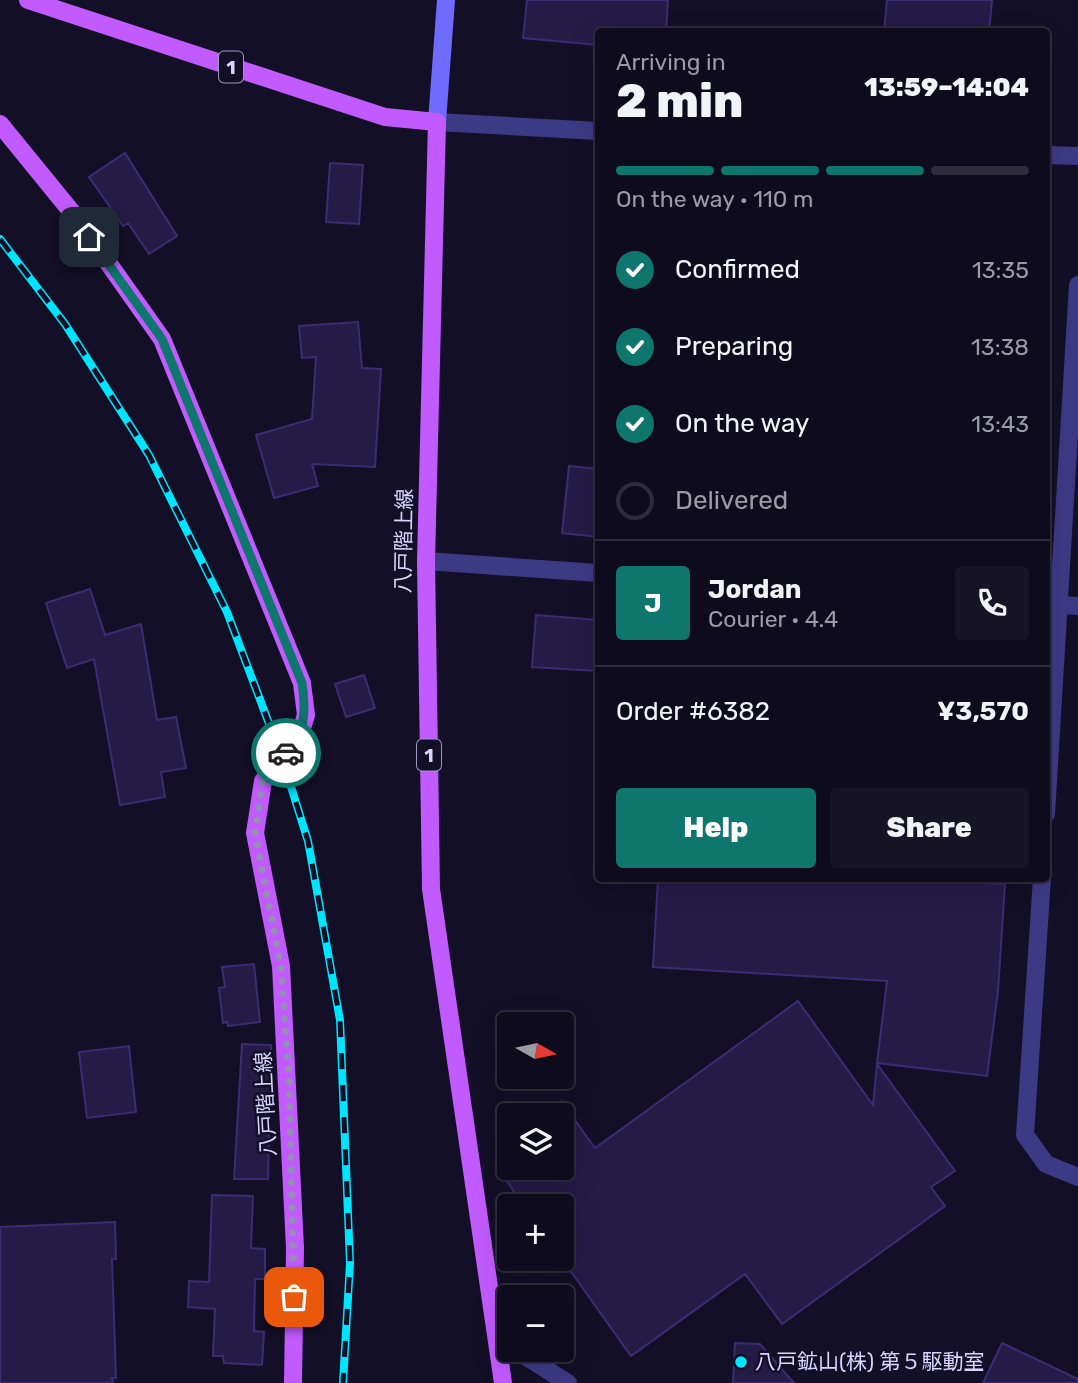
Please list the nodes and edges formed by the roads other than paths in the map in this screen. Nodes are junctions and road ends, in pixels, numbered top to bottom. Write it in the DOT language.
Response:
graph roads {
  1 [pos="28,0"];
  2 [pos="446,0"];
  3 [pos="437,122"];
  4 [pos="0,124"];
  5 [pos="595,131"];
  6 [pos="1050,155"];
  7 [pos="1078,156"];
  8 [pos="1078,285"];
  9 [pos="426,561"];
  10 [pos="595,573"];
  11 [pos="1062,605"];
  12 [pos="1050,762"];
  13 [pos="1042,882"];
  14 [pos="1078,1177"];
  15 [pos="497,1290"];
  16 [pos="505,1362"];
  17 [pos="534,1362"];
  18 [pos="293,1383"];
  19 [pos="503,1383"];
  20 [pos="568,1383"];
  1 -- 3 [label="main road, 1"];
  2 -- 3 [label="street"];
  3 -- 5 [label="street"];
  3 -- 9 [label="main road, 八戸階上線 / 1"];
  4 -- 18 [label="main road, 八戸階上線"];
  6 -- 7 [label="street"];
  8 -- 11 [label="street"];
  9 -- 10 [label="street"];
  9 -- 15 [label="main road, 八戸階上線 / 1"];
  11 -- 12 [label="street"];
  13 -- 14 [label="street"];
  16 -- 19 [label="main road, 八戸階上線 / 1"];
  17 -- 20 [label="street"];
}
